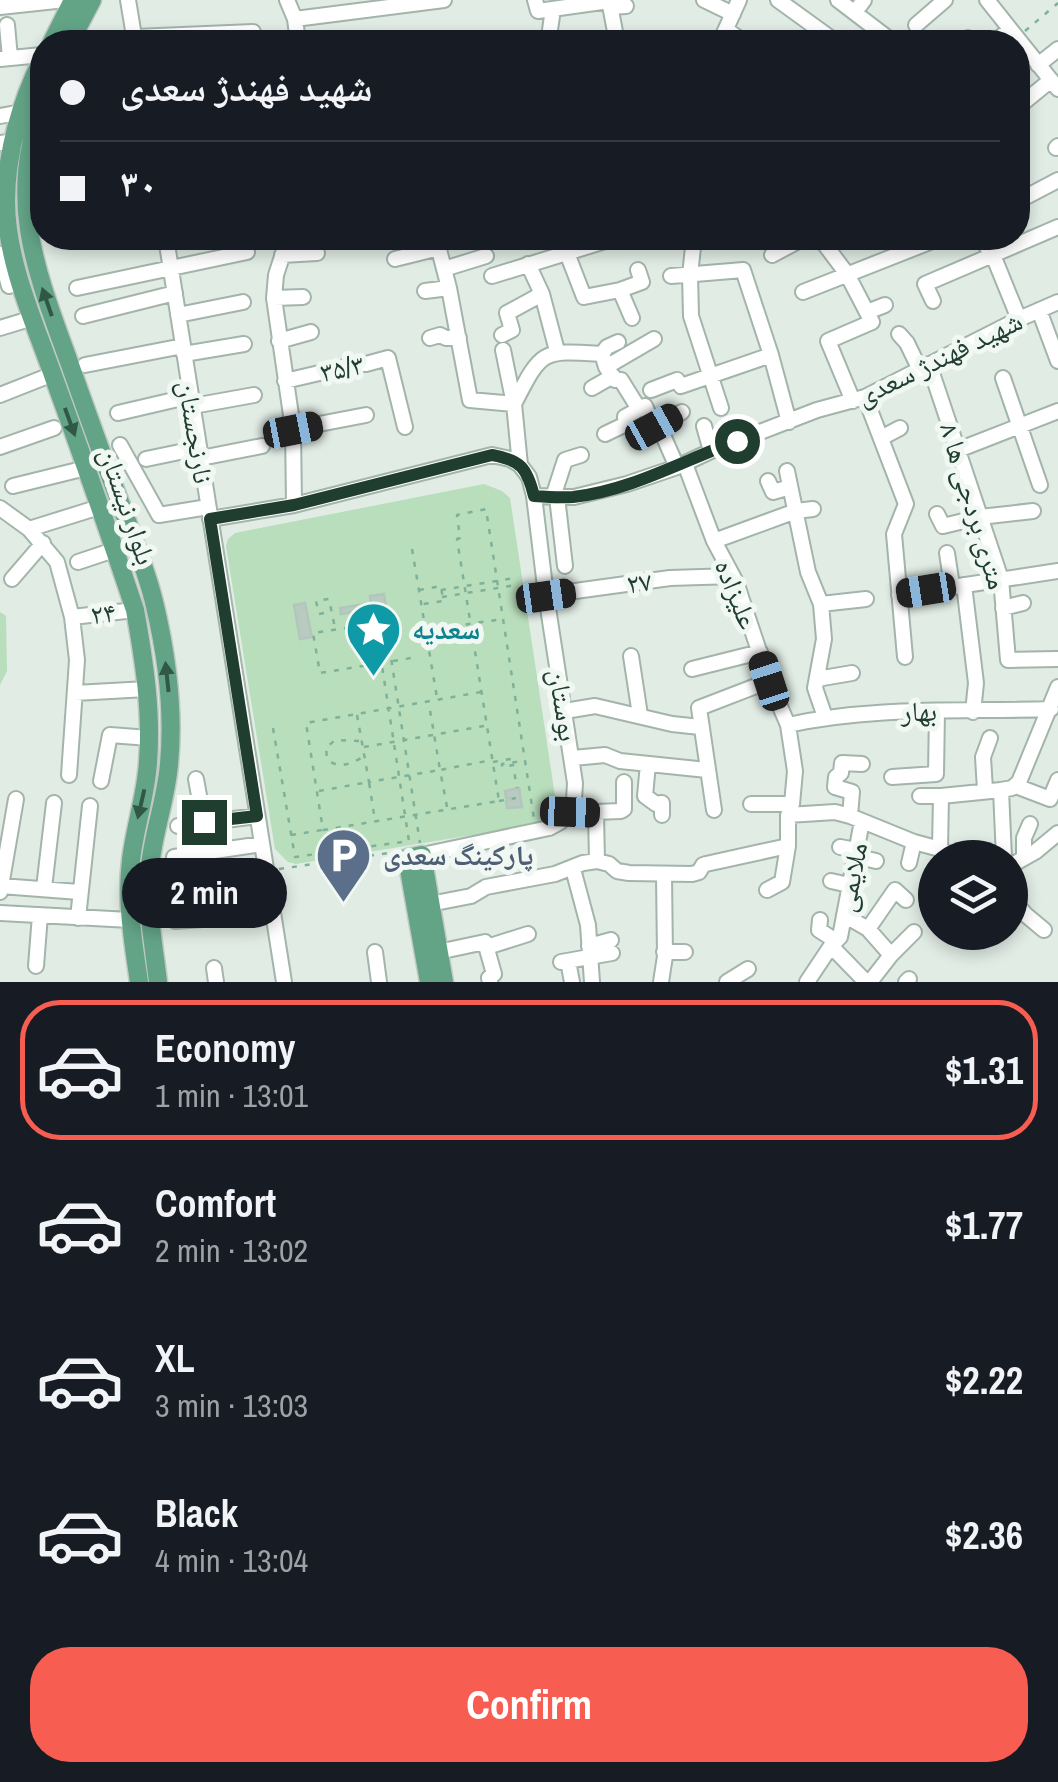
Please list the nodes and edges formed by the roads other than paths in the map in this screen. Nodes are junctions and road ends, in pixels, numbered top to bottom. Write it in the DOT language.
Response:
graph roads {
  1 [pos="65,0"];
  2 [pos="73,0"];
  3 [pos="92,0"];
  4 [pos="128,0"];
  5 [pos="287,0"];
  6 [pos="444,0"];
  7 [pos="704,0"];
  8 [pos="778,0"];
  9 [pos="838,0"];
  10 [pos="945,0"];
  11 [pos="990,1"];
  12 [pos="609,3"];
  13 [pos="0,6"];
  14 [pos="626,6"];
  15 [pos="859,6"];
  16 [pos="542,7"];
  17 [pos="736,7"];
  18 [pos="295,18"];
  19 [pos="6,25"];
  20 [pos="916,25"];
  21 [pos="58,30"];
  22 [pos="76,30"];
  23 [pos="133,30"];
  24 [pos="296,30"];
  25 [pos="550,30"];
  26 [pos="615,30"];
  27 [pos="819,30"];
  28 [pos="882,30"];
  29 [pos="1012,30"];
  30 [pos="1058,49"];
  31 [pos="1030,54"];
  32 [pos="30,57"];
  33 [pos="5,58"];
  34 [pos="1038,64"];
  35 [pos="1055,85"];
  36 [pos="30,90"];
  37 [pos="1030,100"];
  38 [pos="22,112"];
  39 [pos="0,116"];
  40 [pos="16,142"];
  41 [pos="1058,180"];
  42 [pos="1030,195"];
  43 [pos="30,197"];
  44 [pos="1054,224"];
  45 [pos="4,227"];
  46 [pos="1030,243"];
  47 [pos="32,250"];
  48 [pos="168,250"];
  49 [pos="284,250"];
  50 [pos="419,250"];
  51 [pos="439,250"];
  52 [pos="577,250"];
  53 [pos="693,250"];
  54 [pos="781,250"];
  55 [pos="829,250"];
  56 [pos="909,250"];
  57 [pos="988,250"];
  58 [pos="1008,250"];
  59 [pos="247,252"];
  60 [pos="318,252"];
  61 [pos="567,253"];
  62 [pos="0,254"];
  63 [pos="282,255"];
  64 [pos="772,255"];
  65 [pos="992,255"];
  66 [pos="486,256"];
  67 [pos="395,259"];
  68 [pos="528,264"];
  69 [pos="171,267"];
  70 [pos="444,269"];
  71 [pos="638,270"];
  72 [pos="847,274"];
  73 [pos="690,275"];
  74 [pos="492,276"];
  75 [pos="670,276"];
  76 [pos="10,286"];
  77 [pos="77,288"];
  78 [pos="449,288"];
  79 [pos="620,290"];
  80 [pos="425,291"];
  81 [pos="175,292"];
  82 [pos="803,292"];
  83 [pos="542,294"];
  84 [pos="303,297"];
  85 [pos="274,298"];
  86 [pos="932,301"];
  87 [pos="243,302"];
  88 [pos="1058,302"];
  89 [pos="885,305"];
  90 [pos="1039,310"];
  91 [pos="178,315"];
  92 [pos="83,316"];
  93 [pos="869,317"];
  94 [pos="33,318"];
  95 [pos="632,318"];
  96 [pos="1018,319"];
  97 [pos="0,328"];
  98 [pos="311,332"];
  99 [pos="899,334"];
  100 [pos="430,338"];
  101 [pos="459,338"];
  102 [pos="654,339"];
  103 [pos="279,341"];
  104 [pos="618,342"];
  105 [pos="244,344"];
  106 [pos="184,350"];
  107 [pos="557,351"];
  108 [pos="771,354"];
  109 [pos="1058,361"];
  110 [pos="85,365"];
  111 [pos="607,366"];
  112 [pos="925,367"];
  113 [pos="53,374"];
  114 [pos="710,377"];
  115 [pos="1003,378"];
  116 [pos="285,381"];
  117 [pos="592,388"];
  118 [pos="651,390"];
  119 [pos="0,395"];
  120 [pos="254,395"];
  121 [pos="859,399"];
  122 [pos="192,401"];
  123 [pos="514,404"];
  124 [pos="642,408"];
  125 [pos="721,408"];
  126 [pos="1058,411"];
  127 [pos="682,412"];
  128 [pos="118,413"];
  129 [pos="366,415"];
  130 [pos="789,422"];
  131 [pos="704,426"];
  132 [pos="1020,426"];
  133 [pos="405,427"];
  134 [pos="654,427"];
  135 [pos="54,428"];
  136 [pos="900,428"];
  137 [pos="293,430"];
  138 [pos="605,434"];
  139 [pos="881,438"];
  140 [pos="120,445"];
  141 [pos="262,446"];
  142 [pos="0,448"];
  143 [pos="711,450"];
  144 [pos="958,450"];
  145 [pos="200,453"];
  146 [pos="887,454"];
  147 [pos="581,455"];
  148 [pos="146,459"];
  149 [pos="871,464"];
  150 [pos="520,465"];
  151 [pos="681,465"];
  152 [pos="86,468"];
  153 [pos="787,470"];
  154 [pos="768,480"];
  155 [pos="1040,485"];
  156 [pos="14,486"];
  157 [pos="790,486"];
  158 [pos="534,496"];
  159 [pos="555,497"];
  160 [pos="294,505"];
  161 [pos="0,508"];
  162 [pos="93,509"];
  163 [pos="813,509"];
  164 [pos="796,511"];
  165 [pos="1033,511"];
  166 [pos="209,513"];
  167 [pos="937,514"];
  168 [pos="980,518"];
  169 [pos="30,530"];
  170 [pos="714,541"];
  171 [pos="43,543"];
  172 [pos="114,550"];
  173 [pos="948,553"];
  174 [pos="78,562"];
  175 [pos="565,566"];
  176 [pos="1058,571"];
  177 [pos="733,576"];
  178 [pos="12,579"];
  179 [pos="1000,579"];
  180 [pos="958,586"];
  181 [pos="899,594"];
  182 [pos="546,596"];
  183 [pos="866,600"];
  184 [pos="821,604"];
  185 [pos="1023,604"];
  186 [pos="1003,608"];
  187 [pos="135,610"];
  188 [pos="72,617"];
  189 [pos="760,652"];
  190 [pos="631,656"];
  191 [pos="905,657"];
  192 [pos="1058,659"];
  193 [pos="692,669"];
  194 [pos="852,673"];
  195 [pos="817,679"];
  196 [pos="769,681"];
  197 [pos="1058,688"];
  198 [pos="147,689"];
  199 [pos="75,694"];
  200 [pos="938,710"];
  201 [pos="565,711"];
  202 [pos="973,712"];
  203 [pos="854,714"];
  204 [pos="640,715"];
  205 [pos="825,717"];
  206 [pos="1049,722"];
  207 [pos="788,725"];
  208 [pos="700,726"];
  209 [pos="856,732"];
  210 [pos="149,738"];
  211 [pos="990,738"];
  212 [pos="1057,742"];
  213 [pos="572,758"];
  214 [pos="648,764"];
  215 [pos="862,764"];
  216 [pos="707,770"];
  217 [pos="68,776"];
  218 [pos="892,777"];
  219 [pos="196,779"];
  220 [pos="1058,780"];
  221 [pos="100,781"];
  222 [pos="624,782"];
  223 [pos="1001,789"];
  224 [pos="920,796"];
  225 [pos="941,796"];
  226 [pos="16,799"];
  227 [pos="54,803"];
  228 [pos="751,804"];
  229 [pos="90,806"];
  230 [pos="714,810"];
  231 [pos="570,812"];
  232 [pos="596,814"];
  233 [pos="662,814"];
  234 [pos="257,816"];
  235 [pos="856,818"];
  236 [pos="204,822"];
  237 [pos="1030,824"];
  238 [pos="178,826"];
  239 [pos="1058,834"];
  240 [pos="944,840"];
  241 [pos="1003,840"];
  242 [pos="1024,840"];
  243 [pos="914,842"];
  244 [pos="262,844"];
  245 [pos="918,844"];
  246 [pos="788,846"];
  247 [pos="840,847"];
  248 [pos="855,853"];
  249 [pos="410,855"];
  250 [pos="1028,856"];
  251 [pos="174,857"];
  252 [pos="597,861"];
  253 [pos="876,862"];
  254 [pos="909,863"];
  255 [pos="573,868"];
  256 [pos="664,875"];
  257 [pos="831,881"];
  258 [pos="849,885"];
  259 [pos="44,888"];
  260 [pos="0,889"];
  261 [pos="767,890"];
  262 [pos="79,892"];
  263 [pos="906,900"];
  264 [pos="430,904"];
  265 [pos="0,913"];
  266 [pos="273,914"];
  267 [pos="40,915"];
  268 [pos="844,916"];
  269 [pos="1028,917"];
  270 [pos="78,918"];
  271 [pos="130,920"];
  272 [pos="820,920"];
  273 [pos="175,921"];
  274 [pos="868,929"];
  275 [pos="1044,930"];
  276 [pos="914,932"];
  277 [pos="528,934"];
  278 [pos="834,944"];
  279 [pos="612,946"];
  280 [pos="487,947"];
  281 [pos="375,952"];
  282 [pos="438,952"];
  283 [pos="590,952"];
  284 [pos="664,952"];
  285 [pos="685,952"];
  286 [pos="891,955"];
  287 [pos="36,966"];
  288 [pos="748,968"];
  289 [pos="860,979"];
  290 [pos="139,982"];
  291 [pos="158,982"];
  292 [pos="284,982"];
  293 [pos="380,982"];
  294 [pos="429,982"];
  295 [pos="444,982"];
  296 [pos="490,982"];
  297 [pos="563,982"];
  298 [pos="572,982"];
  299 [pos="592,982"];
  300 [pos="661,982"];
  301 [pos="728,982"];
  302 [pos="806,982"];
  1 -- 13 [label="street"];
  2 -- 21 [label="main road"];
  3 -- 22 [label="main road"];
  4 -- 23 [label="street"];
  5 -- 18 [label="street"];
  6 -- 18 [label="street"];
  7 -- 17 [label="street"];
  8 -- 27 [label="street"];
  9 -- 15 [label="street"];
  10 -- 20 [label="street"];
  11 -- 29 [label="street"];
  12 -- 14 [label="street"];
  12 -- 16 [label="street"];
  12 -- 26 [label="street"];
  15 -- 28 [label="street"];
  16 -- 25 [label="street"];
  18 -- 24 [label="street"];
  19 -- 33 [label="street"];
  30 -- 34 [label="street"];
  31 -- 34 [label="street"];
  32 -- 33 [label="street"];
  34 -- 35 [label="street"];
  35 -- 37 [label="street"];
  36 -- 38 [label="main road, بلوار نیستان"];
  38 -- 39 [label="street"];
  38 -- 40 [label="main road, بلوار نیستان"];
  40 -- 43 [label="main road, بلوار نیستان"];
  40 -- 45 [label="main road, بلوار نیستان"];
  41 -- 42 [label="street"];
  44 -- 46 [label="street"];
  45 -- 76 [label="main road, بلوار نیستان"];
  291 -- 47 [label="main road, بلوار نیستان, one-way"];
  48 -- 69 [label="street, نارنجستان"];
  49 -- 63 [label="street"];
  50 -- 67 [label="street"];
  51 -- 70 [label="street"];
  52 -- 61 [label="street"];
  53 -- 73 [label="street"];
  54 -- 64 [label="street"];
  55 -- 72 [label="street"];
  56 -- 72 [label="street"];
  57 -- 65 [label="street"];
  58 -- 65 [label="street"];
  59 -- 69 [label="street"];
  60 -- 63 [label="street"];
  61 -- 68 [label="street"];
  61 -- 79 [label="street"];
  62 -- 76 [label="street"];
  63 -- 85 [label="street"];
  65 -- 86 [label="street"];
  65 -- 96 [label="street"];
  66 -- 70 [label="street"];
  68 -- 74 [label="street"];
  68 -- 83 [label="street"];
  69 -- 77 [label="street"];
  69 -- 81 [label="street, نارنجستان"];
  70 -- 78 [label="street"];
  71 -- 79 [label="street"];
  72 -- 82 [label="street"];
  72 -- 93 [label="street"];
  73 -- 75 [label="street"];
  73 -- 108 [label="street"];
  73 -- 114 [label="street"];
  76 -- 94 [label="main road, بلوار نیستان"];
  78 -- 80 [label="street"];
  78 -- 101 [label="street"];
  79 -- 95 [label="street"];
  81 -- 91 [label="street, نارنجستان"];
  81 -- 92 [label="street"];
  83 -- 107 [label="street"];
  83 -- 123 [label="street, بوستان"];
  84 -- 85 [label="street"];
  85 -- 103 [label="street"];
  87 -- 91 [label="street"];
  88 -- 90 [label="street, شهید فهندژ سعدی"];
  89 -- 93 [label="street"];
  90 -- 96 [label="street, شهید فهندژ سعدی"];
  90 -- 109 [label="street"];
  91 -- 106 [label="street, نارنجستان"];
  93 -- 121 [label="street"];
  94 -- 97 [label="street"];
  94 -- 113 [label="main road, بلوار نیستان"];
  96 -- 112 [label="street, شهید فهندژ سعدی"];
  98 -- 103 [label="street"];
  99 -- 112 [label="street, ۸ متری بردجی ها"];
  100 -- 101 [label="street"];
  101 -- 123 [label="street"];
  102 -- 111 [label="street"];
  103 -- 116 [label="street"];
  104 -- 111 [label="street"];
  105 -- 106 [label="street"];
  106 -- 110 [label="street"];
  106 -- 122 [label="street, نارنجستان"];
  107 -- 111 [label="street"];
  107 -- 123 [label="street"];
  108 -- 114 [label="street"];
  108 -- 130 [label="street"];
  111 -- 117 [label="street"];
  111 -- 124 [label="street, علیزاده"];
  112 -- 121 [label="street, شهید فهندژ سعدی"];
  112 -- 144 [label="street, ۸ متری بردجی ها"];
  113 -- 119 [label="street"];
  113 -- 152 [label="main road, بلوار نیستان, one-way"];
  114 -- 118 [label="street"];
  114 -- 125 [label="street"];
  115 -- 132 [label="street"];
  116 -- 133 [label="street, ۳۵/۳"];
  116 -- 137 [label="street"];
  120 -- 122 [label="street"];
  121 -- 130 [label="street, شهید فهندژ سعدی"];
  121 -- 139 [label="street"];
  122 -- 128 [label="street"];
  122 -- 145 [label="street, نارنجستان"];
  123 -- 150 [label="street, بوستان"];
  124 -- 134 [label="street, علیزاده"];
  124 -- 138 [label="street"];
  126 -- 132 [label="street"];
  127 -- 134 [label="street"];
  129 -- 137 [label="street"];
  130 -- 143 [label="street, شهید فهندژ سعدی"];
  131 -- 143 [label="street"];
  132 -- 144 [label="street"];
  132 -- 155 [label="street"];
  134 -- 151 [label="street, علیزاده"];
  135 -- 142 [label="street"];
  136 -- 139 [label="street"];
  137 -- 160 [label="street"];
  139 -- 146 [label="street"];
  140 -- 166 [label="street"];
  141 -- 145 [label="street"];
  143 -- 151 [label="street, شهید فهندژ سعدی"];
  144 -- 168 [label="street, ۸ متری بردجی ها"];
  145 -- 148 [label="street"];
  145 -- 166 [label="street, نارنجستان"];
  146 -- 149 [label="street"];
  146 -- 181 [label="street"];
  147 -- 159 [label="street"];
  150 -- 158 [label="street, بوستان"];
  150 -- 160 [label="street"];
  151 -- 159 [label="street, شهید فهندژ سعدی"];
  151 -- 170 [label="street, علیزاده"];
  152 -- 156 [label="street"];
  152 -- 172 [label="main road, بلوار نیستان"];
  153 -- 157 [label="street"];
  154 -- 157 [label="street"];
  157 -- 164 [label="street"];
  158 -- 159 [label="street, شهید فهندژ سعدی"];
  158 -- 182 [label="street, بوستان"];
  159 -- 175 [label="street"];
  160 -- 166 [label="street"];
  161 -- 169 [label="street"];
  162 -- 169 [label="street"];
  163 -- 164 [label="street"];
  164 -- 170 [label="street"];
  164 -- 184 [label="street"];
  165 -- 168 [label="street"];
  166 -- 234 [label="street, نارنجستان"];
  167 -- 168 [label="street"];
  168 -- 179 [label="street, ۸ متری بردجی ها"];
  169 -- 171 [label="street"];
  170 -- 177 [label="street, علیزاده"];
  171 -- 178 [label="street"];
  171 -- 188 [label="street"];
  172 -- 174 [label="street"];
  172 -- 187 [label="main road, بلوار نیستان"];
  173 -- 180 [label="street"];
  176 -- 179 [label="street"];
  177 -- 182 [label="street, ۲۷"];
  177 -- 189 [label="street, علیزاده"];
  179 -- 180 [label="street"];
  179 -- 186 [label="street, ۸ متری بردجی ها"];
  180 -- 181 [label="street"];
  180 -- 202 [label="street"];
  181 -- 191 [label="street"];
  182 -- 201 [label="street, بوستان"];
  183 -- 184 [label="street"];
  184 -- 195 [label="street"];
  185 -- 186 [label="street"];
  186 -- 192 [label="street, ۸ متری بردجی ها"];
  187 -- 188 [label="street, ۲۴"];
  187 -- 198 [label="main road, بلوار نیستان"];
  188 -- 199 [label="street"];
  189 -- 193 [label="street"];
  189 -- 196 [label="street, علیزاده"];
  190 -- 204 [label="street"];
  194 -- 195 [label="street"];
  195 -- 205 [label="street"];
  196 -- 207 [label="street, علیزاده"];
  196 -- 208 [label="street"];
  197 -- 206 [label="street"];
  198 -- 199 [label="street"];
  198 -- 210 [label="main road, بلوار نیستان"];
  199 -- 217 [label="street"];
  200 -- 202 [label="street, بهار"];
  200 -- 203 [label="street, بهار"];
  200 -- 218 [label="street"];
  201 -- 204 [label="street"];
  201 -- 213 [label="street, بوستان"];
  202 -- 206 [label="street, بهار"];
  203 -- 205 [label="street, بهار"];
  203 -- 209 [label="street"];
  204 -- 208 [label="street"];
  205 -- 207 [label="street, بهار"];
  206 -- 212 [label="street"];
  206 -- 223 [label="street"];
  207 -- 228 [label="street, علیزاده"];
  208 -- 216 [label="street"];
  210 -- 221 [label="street"];
  210 -- 271 [label="main road, بلوار نیستان, one-way"];
  211 -- 223 [label="street"];
  213 -- 214 [label="street"];
  213 -- 231 [label="street, بوستان"];
  214 -- 216 [label="street"];
  214 -- 233 [label="street"];
  215 -- 235 [label="street, ملایمی"];
  216 -- 230 [label="street"];
  219 -- 236 [label="street"];
  220 -- 223 [label="street"];
  222 -- 232 [label="street"];
  223 -- 225 [label="street"];
  223 -- 241 [label="street"];
  224 -- 225 [label="street"];
  225 -- 240 [label="street"];
  226 -- 260 [label="street"];
  227 -- 259 [label="street"];
  229 -- 262 [label="street"];
  231 -- 232 [label="street"];
  231 -- 249 [label="street"];
  232 -- 252 [label="street"];
  234 -- 236 [label="street"];
  234 -- 244 [label="street, نارنجستان"];
  235 -- 243 [label="street"];
  235 -- 246 [label="street"];
  235 -- 248 [label="street, ملایمی"];
  236 -- 238 [label="street"];
  237 -- 242 [label="street"];
  239 -- 250 [label="street"];
  243 -- 245 [label="street"];
  243 -- 254 [label="street"];
  244 -- 251 [label="street"];
  244 -- 266 [label="street, نارنجستان"];
  246 -- 256 [label="street"];
  246 -- 261 [label="street"];
  247 -- 248 [label="street"];
  248 -- 253 [label="street"];
  248 -- 258 [label="street, ملایمی"];
  249 -- 264 [label="main road"];
  249 -- 294 [label="main road"];
  252 -- 255 [label="street"];
  252 -- 256 [label="street"];
  255 -- 264 [label="street"];
  255 -- 283 [label="street"];
  256 -- 284 [label="street"];
  257 -- 258 [label="street"];
  258 -- 268 [label="street, ملایمی"];
  259 -- 260 [label="street"];
  259 -- 262 [label="street"];
  262 -- 270 [label="street"];
  263 -- 274 [label="street"];
  264 -- 282 [label="main road"];
  265 -- 267 [label="street"];
  266 -- 273 [label="street"];
  266 -- 292 [label="street, نارنجستان"];
  267 -- 270 [label="street"];
  267 -- 287 [label="street"];
  268 -- 274 [label="street"];
  268 -- 278 [label="street, ملایمی"];
  269 -- 275 [label="street"];
  270 -- 271 [label="street"];
  271 -- 290 [label="main road, بلوار نیستان"];
  272 -- 278 [label="street"];
  274 -- 286 [label="street"];
  276 -- 286 [label="street"];
  277 -- 280 [label="street"];
  278 -- 289 [label="street"];
  278 -- 302 [label="street, ملایمی"];
  279 -- 283 [label="street"];
  280 -- 282 [label="street"];
  280 -- 296 [label="street"];
  281 -- 293 [label="street"];
  282 -- 295 [label="main road"];
  283 -- 298 [label="street"];
  283 -- 299 [label="street"];
  284 -- 285 [label="street"];
  284 -- 300 [label="street"];
  286 -- 289 [label="street"];
  288 -- 301 [label="street"];
  297 -- 298 [label="street"];
}
